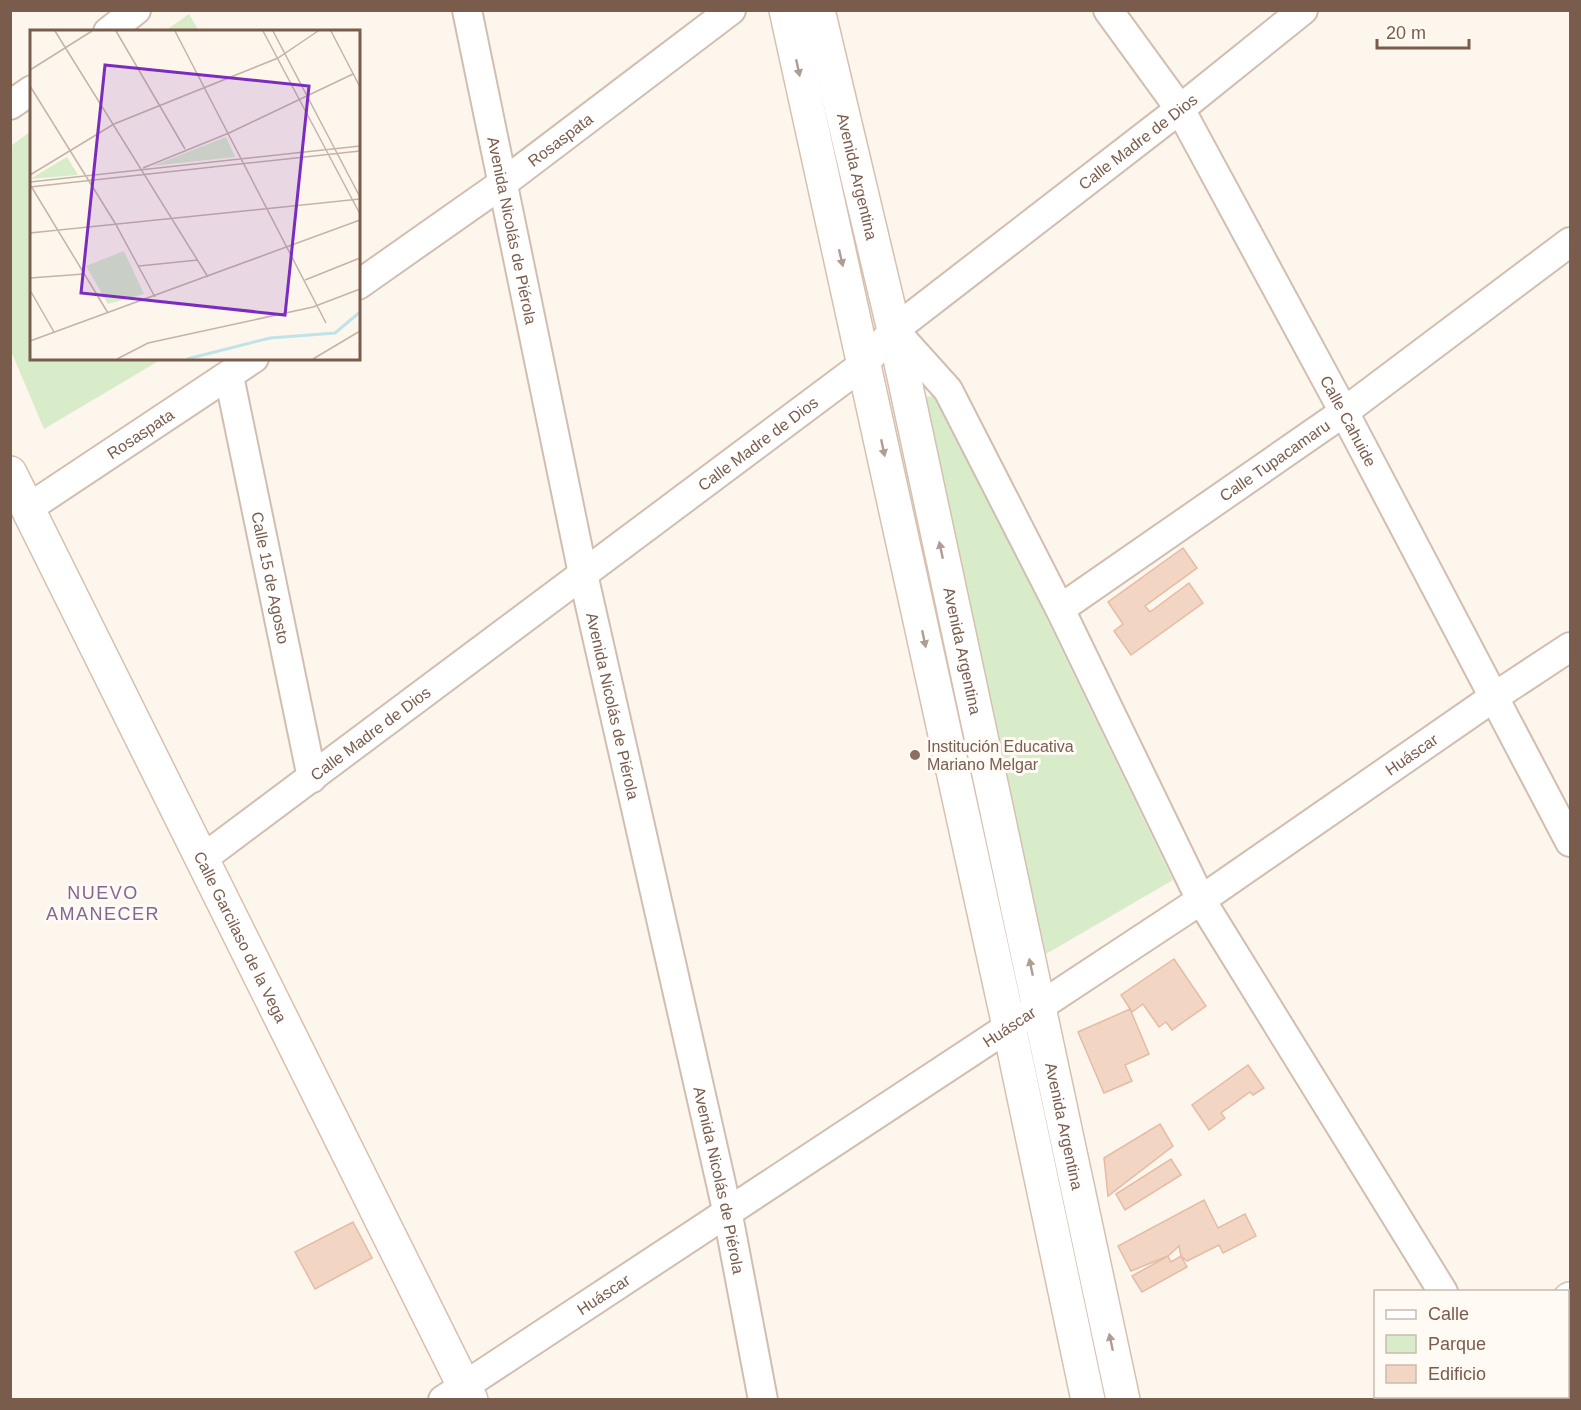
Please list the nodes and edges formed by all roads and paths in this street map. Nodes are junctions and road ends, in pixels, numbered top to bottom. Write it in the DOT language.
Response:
graph roads {
  1 [pos="136,10"];
  2 [pos="466,10"];
  3 [pos="731,10"];
  4 [pos="786,10"];
  5 [pos="818,10"];
  6 [pos="1108,10"];
  7 [pos="1303,10"];
  8 [pos="111,30"];
  9 [pos="30,91"];
  10 [pos="10,105"];
  11 [pos="1180,109"];
  12 [pos="854,167"];
  13 [pos="822,174"];
  14 [pos="503,183"];
  15 [pos="1570,242"];
  16 [pos="360,284"];
  17 [pos="894,330"];
  18 [pos="251,360"];
  19 [pos="864,364"];
  20 [pos="230,376"];
  21 [pos="1344,412"];
  22 [pos="10,473"];
  23 [pos="27,509"];
  24 [pos="583,574"];
  25 [pos="1060,609"];
  26 [pos="1570,647"];
  27 [pos="1494,697"];
  28 [pos="312,778"];
  29 [pos="1570,842"];
  30 [pos="202,859"];
  31 [pos="1201,900"];
  32 [pos="1039,1006"];
  33 [pos="1009,1026"];
  34 [pos="727,1210"];
  35 [pos="1442,1290"];
  36 [pos="459,1395"];
  37 [pos="763,1400"];
  38 [pos="1088,1400"];
  39 [pos="1123,1400"];
  1 -- 8 [label="street"];
  2 -- 14 [label="street, Avenida Nicolás de Piérola"];
  3 -- 14 [label="street, Rosaspata"];
  4 -- 13 [label="street, Avenida Argentina, one-way"];
  5 -- 12 [label="street, Avenida Argentina"];
  6 -- 11 [label="street, Calle Cahuide"];
  7 -- 11 [label="street, Calle Madre de Dios"];
  9 -- 10 [label="street"];
  11 -- 17 [label="street, Calle Madre de Dios"];
  11 -- 21 [label="street, Calle Cahuide"];
  12 -- 13 [label="street"];
  12 -- 17 [label="street, Avenida Argentina"];
  13 -- 19 [label="street, Avenida Argentina, one-way"];
  14 -- 16 [label="street, Rosaspata"];
  14 -- 24 [label="street, Avenida Nicolás de Piérola"];
  15 -- 21 [label="street, Calle Tupacamaru"];
  17 -- 19 [label="street, Calle Madre de Dios"];
  17 -- 25 [label="street"];
  32 -- 17 [label="street, Avenida Argentina, one-way"];
  18 -- 20 [label="street, Rosaspata"];
  19 -- 24 [label="street, Calle Madre de Dios"];
  19 -- 33 [label="street, Avenida Argentina, one-way"];
  20 -- 23 [label="street, Rosaspata"];
  20 -- 28 [label="street, Calle 15 de Agosto"];
  21 -- 25 [label="street, Calle Tupacamaru"];
  21 -- 27 [label="street, Calle Cahuide"];
  22 -- 23 [label="street, Calle Garcilaso de la Vega"];
  23 -- 30 [label="street, Calle Garcilaso de la Vega"];
  24 -- 28 [label="street, Calle Madre de Dios"];
  24 -- 34 [label="street, Avenida Nicolás de Piérola"];
  25 -- 31 [label="street"];
  26 -- 27 [label="street, Huáscar"];
  27 -- 29 [label="street, Calle Cahuide"];
  27 -- 31 [label="street, Huáscar"];
  28 -- 30 [label="street, Calle Madre de Dios"];
  30 -- 36 [label="street, Calle Garcilaso de la Vega"];
  31 -- 32 [label="street, Huáscar"];
  31 -- 35 [label="street"];
  32 -- 33 [label="street, Huáscar"];
  39 -- 32 [label="street, Avenida Argentina, one-way"];
  33 -- 34 [label="street, Huáscar"];
  33 -- 38 [label="street, Avenida Argentina"];
  34 -- 36 [label="street, Huáscar"];
  34 -- 37 [label="street, Avenida Nicolás de Piérola"];
}
